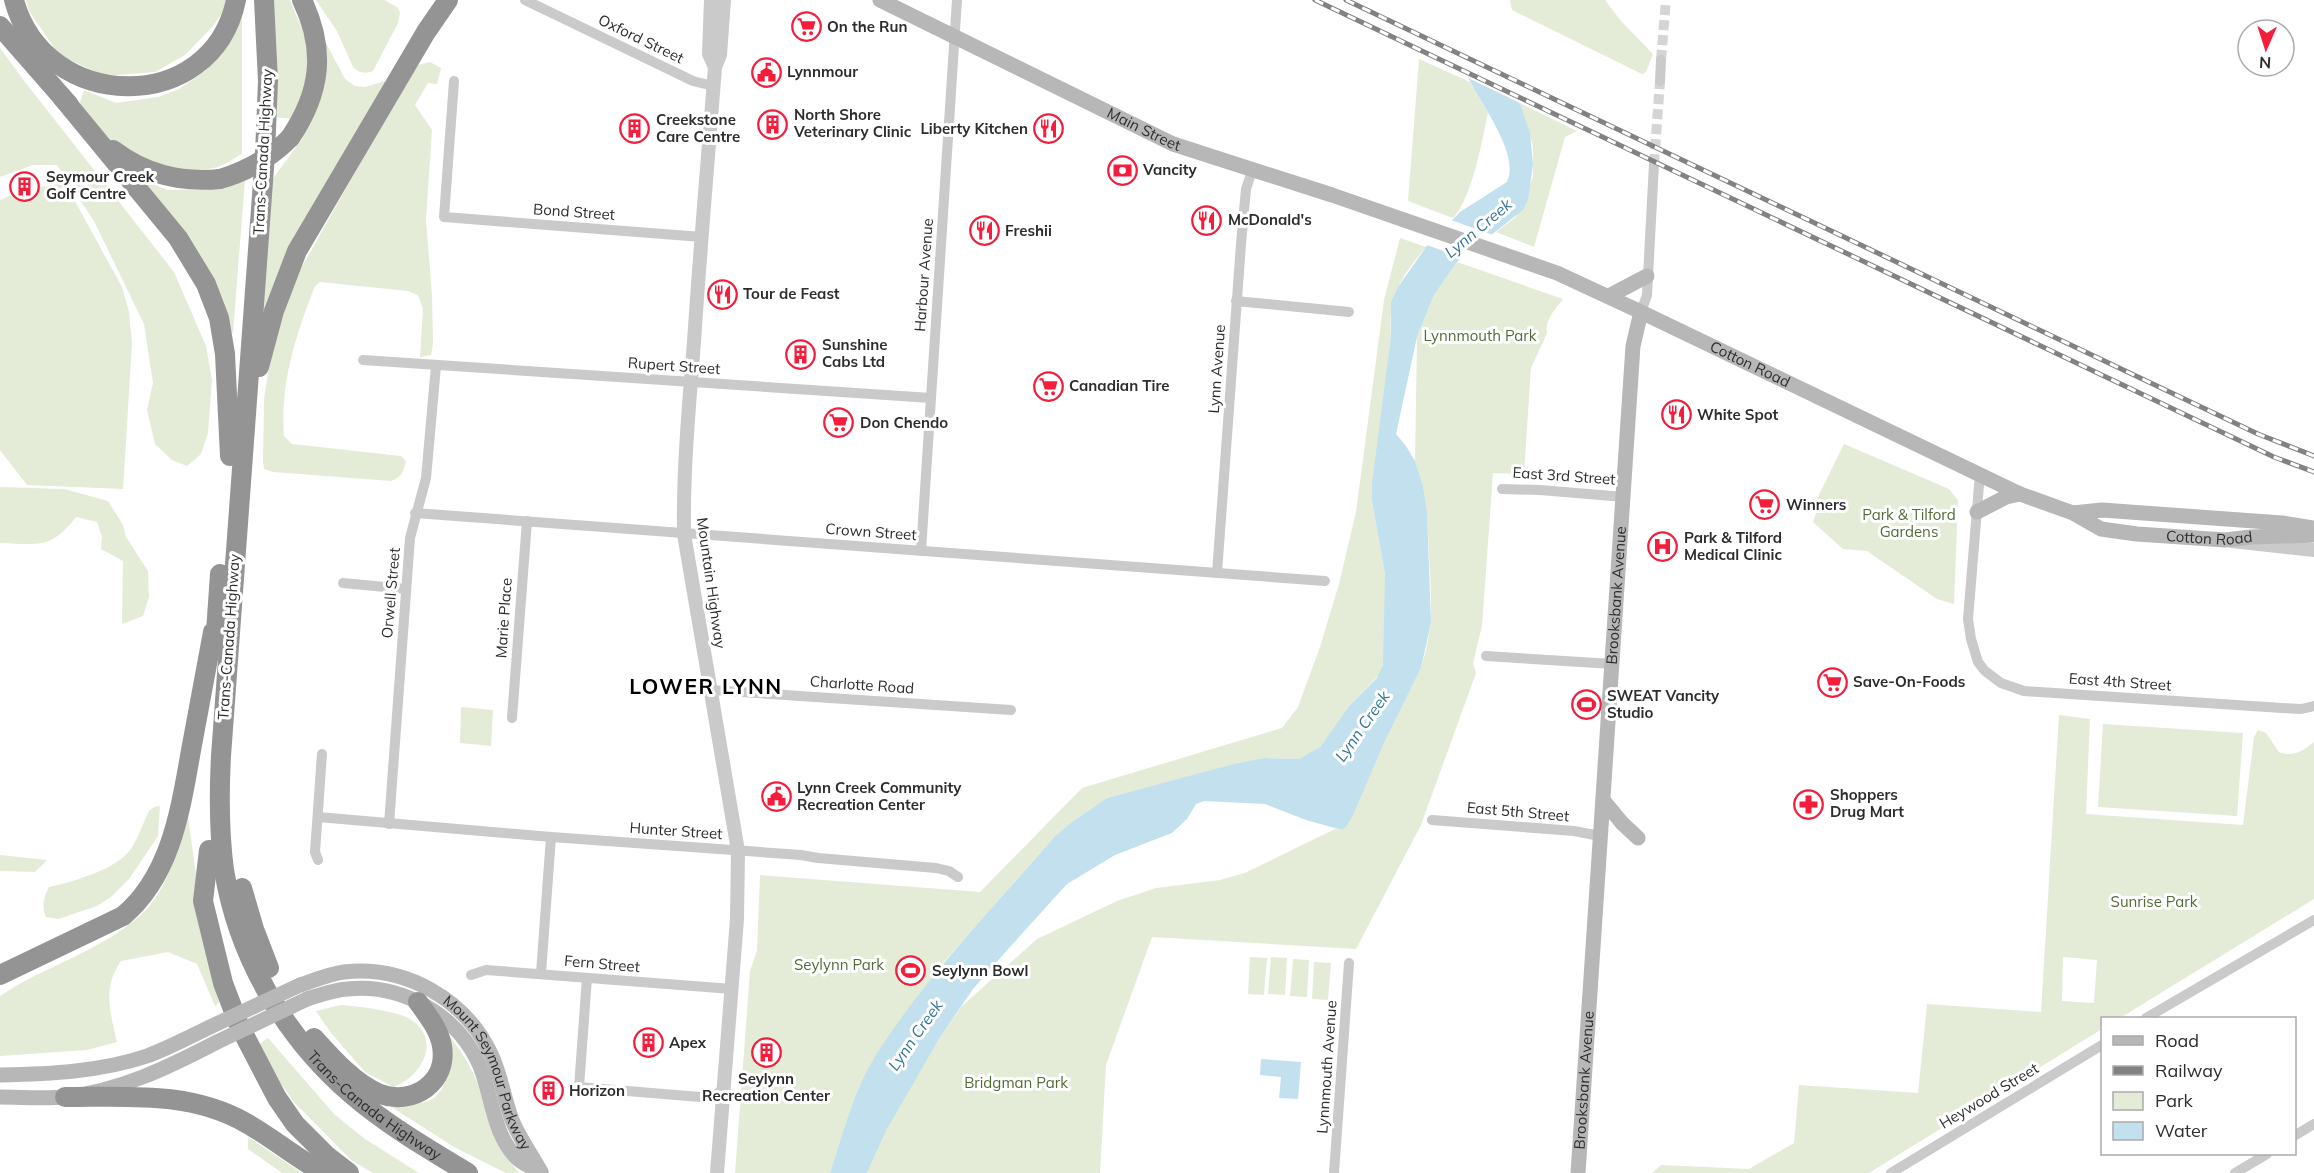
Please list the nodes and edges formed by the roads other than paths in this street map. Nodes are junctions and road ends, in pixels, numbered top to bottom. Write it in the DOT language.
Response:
graph roads {
  1 [pos="14,0"];
  2 [pos="236,0"];
  3 [pos="252,0"];
  4 [pos="264,0"];
  5 [pos="302,0"];
  6 [pos="448,0"];
  7 [pos="525,0"];
  8 [pos="711,0"];
  9 [pos="724,0"];
  10 [pos="880,0"];
  11 [pos="957,0"];
  12 [pos="0,26"];
  13 [pos="955,37"];
  14 [pos="1661,60"];
  15 [pos="715,68"];
  16 [pos="454,81"];
  17 [pos="1660,81"];
  18 [pos="713,86"];
  19 [pos="61,96"];
  20 [pos="1654,164"];
  21 [pos="1253,168"];
  22 [pos="1422,227"];
  23 [pos="702,237"];
  24 [pos="1647,276"];
  25 [pos="1609,296"];
  26 [pos="1236,301"];
  27 [pos="1349,312"];
  28 [pos="1641,312"];
  29 [pos="363,360"];
  30 [pos="436,366"];
  31 [pos="691,382"];
  32 [pos="931,398"];
  33 [pos="236,457"];
  34 [pos="1980,473"];
  35 [pos="1502,489"];
  36 [pos="2020,494"];
  37 [pos="1624,497"];
  38 [pos="1977,512"];
  39 [pos="415,513"];
  40 [pos="2073,513"];
  41 [pos="527,521"];
  42 [pos="2314,528"];
  43 [pos="684,534"];
  44 [pos="2314,535"];
  45 [pos="2224,540"];
  46 [pos="2314,550"];
  47 [pos="921,551"];
  48 [pos="1217,573"];
  49 [pos="1325,581"];
  50 [pos="343,583"];
  51 [pos="405,590"];
  52 [pos="224,612"];
  53 [pos="1486,656"];
  54 [pos="1613,664"];
  55 [pos="711,690"];
  56 [pos="2314,706"];
  57 [pos="1011,710"];
  58 [pos="512,718"];
  59 [pos="322,754"];
  60 [pos="1603,800"];
  61 [pos="318,817"];
  62 [pos="1432,820"];
  63 [pos="389,824"];
  64 [pos="1600,836"];
  65 [pos="551,837"];
  66 [pos="1638,838"];
  67 [pos="209,850"];
  68 [pos="738,851"];
  69 [pos="318,860"];
  70 [pos="958,877"];
  71 [pos="2314,920"];
  72 [pos="1349,963"];
  73 [pos="541,974"];
  74 [pos="0,975"];
  75 [pos="471,975"];
  76 [pos="587,978"];
  77 [pos="732,989"];
  78 [pos="418,1002"];
  79 [pos="2148,1017"];
  80 [pos="2101,1046"];
  81 [pos="0,1075"];
  82 [pos="725,1087"];
  83 [pos="0,1097"];
  84 [pos="65,1097"];
  85 [pos="711,1098"];
  86 [pos="723,1112"];
  87 [pos="2314,1124"];
  88 [pos="2296,1135"];
  89 [pos="2265,1155"];
  90 [pos="324,1173"];
  91 [pos="349,1173"];
  92 [pos="443,1173"];
  93 [pos="468,1173"];
  94 [pos="541,1173"];
  95 [pos="717,1173"];
  96 [pos="1334,1173"];
  97 [pos="1578,1173"];
  98 [pos="1890,1173"];
  99 [pos="2235,1173"];
  1 -- 2 [label="highway"];
  3 -- 33 [label="highway, Trans-Canada Highway"];
  4 -- 33 [label="highway, Trans-Canada Highway"];
  5 -- 19 [label="highway, bridge"];
  6 -- 33 [label="highway"];
  7 -- 18 [label="street, Oxford Street"];
  8 -- 15 [label="street, Mountain Highway"];
  9 -- 15 [label="street, Mountain Highway"];
  10 -- 13 [label="main road, Main Street"];
  11 -- 13 [label="street, Harbour Avenue"];
  12 -- 19 [label="highway"];
  13 -- 21 [label="main road, Main Street"];
  13 -- 32 [label="street, Harbour Avenue"];
  14 -- 17 [label="street"];
  15 -- 18 [label="street, Mountain Highway"];
  16 -- 23 [label="street, Bond Street"];
  18 -- 23 [label="street, Mountain Highway"];
  19 -- 33 [label="highway"];
  20 -- 24 [label="street, Brooksbank Avenue"];
  21 -- 22 [label="main road, Main Street"];
  21 -- 26 [label="street, Lynn Avenue"];
  22 -- 25 [label="main road, Cotton Road"];
  23 -- 31 [label="street, Mountain Highway"];
  24 -- 25 [label="main road"];
  24 -- 28 [label="street, Brooksbank Avenue"];
  25 -- 28 [label="main road, Cotton Road"];
  26 -- 27 [label="street"];
  26 -- 48 [label="street, Lynn Avenue"];
  28 -- 34 [label="main road, Cotton Road"];
  28 -- 37 [label="main road, Brooksbank Avenue"];
  29 -- 30 [label="street, Rupert Street"];
  30 -- 31 [label="street, Rupert Street"];
  30 -- 39 [label="street, Orwell Street"];
  31 -- 32 [label="street, Rupert Street"];
  31 -- 43 [label="street, Mountain Highway"];
  32 -- 47 [label="street, Harbour Avenue"];
  33 -- 52 [label="highway, Trans-Canada Highway"];
  34 -- 36 [label="main road, Cotton Road"];
  34 -- 38 [label="street, East 4th Street"];
  35 -- 37 [label="street, East 3rd Street"];
  36 -- 38 [label="main road"];
  36 -- 40 [label="main road, Cotton Road"];
  37 -- 54 [label="main road, Brooksbank Avenue"];
  38 -- 56 [label="street, East 4th Street"];
  39 -- 41 [label="street, Crown Street"];
  39 -- 51 [label="street, Orwell Street"];
  40 -- 42 [label="main road, Cotton Road"];
  40 -- 45 [label="main road, Cotton Road"];
  41 -- 43 [label="street, Crown Street"];
  41 -- 58 [label="street, Marie Place"];
  43 -- 47 [label="street, Crown Street"];
  43 -- 55 [label="street, Mountain Highway"];
  44 -- 45 [label="main road, Cotton Road"];
  45 -- 46 [label="street"];
  47 -- 48 [label="street, Crown Street"];
  48 -- 49 [label="street, Crown Street"];
  50 -- 51 [label="street"];
  51 -- 63 [label="street, Orwell Street"];
  52 -- 67 [label="highway, Trans-Canada Highway"];
  52 -- 74 [label="highway"];
  52 -- 78 [label="highway"];
  52 -- 93 [label="highway, Trans-Canada Highway"];
  53 -- 54 [label="street"];
  54 -- 60 [label="main road, Brooksbank Avenue"];
  55 -- 57 [label="street, Charlotte Road"];
  55 -- 68 [label="street, Mountain Highway"];
  59 -- 61 [label="street"];
  60 -- 64 [label="main road, Brooksbank Avenue"];
  60 -- 66 [label="main road"];
  61 -- 63 [label="street, Hunter Street"];
  61 -- 69 [label="street"];
  62 -- 64 [label="street, East 5th Street"];
  63 -- 65 [label="street, Hunter Street"];
  64 -- 97 [label="main road, Brooksbank Avenue"];
  65 -- 68 [label="street, Hunter Street"];
  65 -- 73 [label="street"];
  67 -- 91 [label="highway"];
  67 -- 92 [label="highway, Trans-Canada Highway"];
  68 -- 70 [label="street, Hunter Street"];
  68 -- 77 [label="street, Mountain Highway"];
  71 -- 79 [label="street"];
  72 -- 96 [label="street, Lynnmouth Avenue"];
  73 -- 75 [label="street, Fern Street"];
  73 -- 76 [label="street, Fern Street"];
  76 -- 77 [label="street, Fern Street"];
  76 -- 85 [label="street"];
  77 -- 82 [label="street, Mountain Highway"];
  78 -- 84 [label="main road, Mount Seymour Parkway, bridge"];
  78 -- 94 [label="main road, Mount Seymour Parkway"];
  80 -- 98 [label="street, Heywood Street"];
  81 -- 94 [label="main road, Mount Seymour Parkway, bridge"];
  82 -- 85 [label="street"];
  82 -- 86 [label="street, Mountain Highway"];
  83 -- 84 [label="main road, Mount Seymour Parkway"];
  84 -- 90 [label="highway"];
  85 -- 86 [label="street"];
  86 -- 95 [label="street, Mountain Highway"];
  87 -- 88 [label="street"];
  89 -- 99 [label="street"];
}
